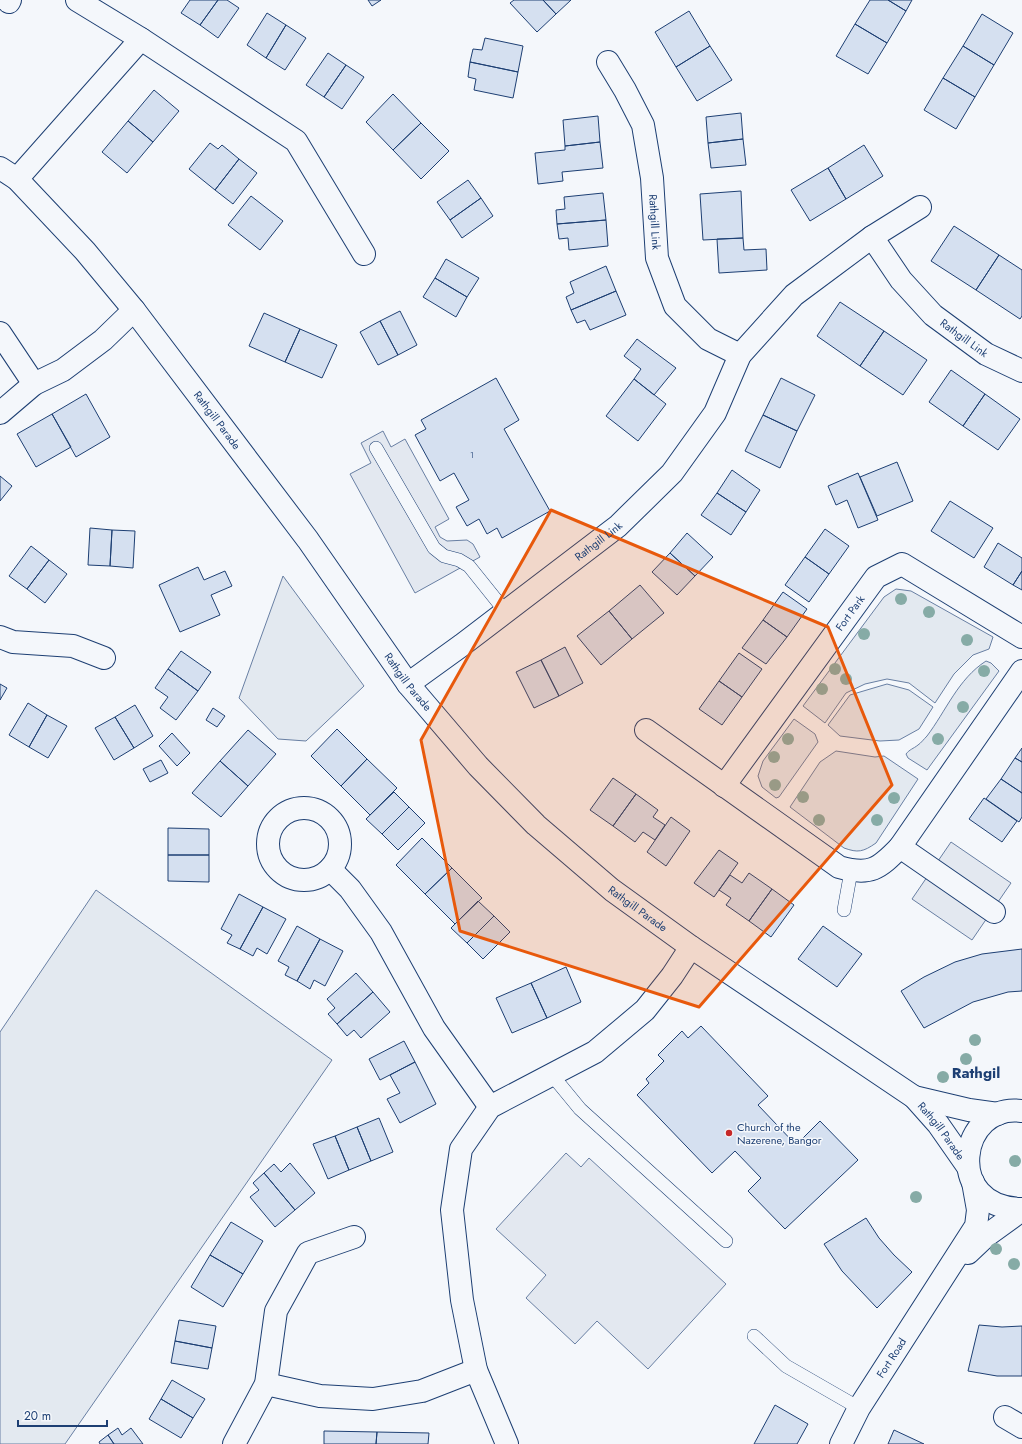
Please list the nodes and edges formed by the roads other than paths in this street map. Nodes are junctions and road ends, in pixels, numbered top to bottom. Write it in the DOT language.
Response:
graph roads {
  1 [pos="77,0"];
  2 [pos="141,39"];
  3 [pos="608,62"];
  4 [pos="8,174"];
  5 [pos="920,207"];
  6 [pos="872,237"];
  7 [pos="364,254"];
  8 [pos="134,310"];
  9 [pos="0,333"];
  10 [pos="740,355"];
  11 [pos="1022,371"];
  12 [pos="34,384"];
  13 [pos="0,413"];
  14 [pos="376,448"];
  15 [pos="505,611"];
  16 [pos="0,637"];
  17 [pos="1022,637"];
  18 [pos="104,658"];
  19 [pos="1022,671"];
  20 [pos="408,684"];
  21 [pos="646,730"];
  22 [pos="724,786"];
  23 [pos="900,847"];
  24 [pos="330,868"];
  25 [pos="851,871"];
  26 [pos="844,910"];
  27 [pos="994,912"];
  28 [pos="691,948"];
  29 [pos="552,1075"];
  30 [pos="914,1097"];
  31 [pos="490,1107"];
  32 [pos="1014,1110"];
  33 [pos="970,1174"];
  34 [pos="1022,1210"];
  35 [pos="354,1236"];
  36 [pos="726,1241"];
  37 [pos="945,1275"];
  38 [pos="754,1336"];
  39 [pos="476,1370"];
  40 [pos="266,1384"];
  41 [pos="859,1408"];
  42 [pos="234,1444"];
  43 [pos="507,1444"];
  44 [pos="842,1444"];
  1 -- 2 [label="street"];
  2 -- 4 [label="street"];
  2 -- 7 [label="street"];
  3 -- 10 [label="street, Rathgill Link"];
  4 -- 8 [label="street, Rathgill Parade"];
  5 -- 6 [label="street, Rathgill Link"];
  6 -- 10 [label="street, Rathgill Link"];
  6 -- 11 [label="street, Rathgill Link"];
  8 -- 12 [label="street"];
  8 -- 20 [label="street, Rathgill Parade"];
  9 -- 12 [label="street"];
  10 -- 15 [label="street, Rathgill Link"];
  12 -- 13 [label="street"];
  14 -- 15 [label="lane"];
  15 -- 20 [label="street, Rathgill Link"];
  16 -- 18 [label="street"];
  17 -- 22 [label="street, Fort Park"];
  19 -- 23 [label="street"];
  20 -- 28 [label="street, Rathgill Parade"];
  21 -- 22 [label="street"];
  22 -- 25 [label="street"];
  23 -- 25 [label="street"];
  23 -- 27 [label="street"];
  24 -- 31 [label="street"];
  25 -- 26 [label="lane"];
  28 -- 29 [label="street"];
  28 -- 30 [label="street, Rathgill Parade"];
  29 -- 31 [label="street"];
  29 -- 36 [label="lane"];
  30 -- 32 [label="street, Rathgill Parade"];
  30 -- 33 [label="street, Rathgill Parade"];
  31 -- 39 [label="street"];
  32 -- 33 [label="street"];
  33 -- 34 [label="street, Rathgill Parade"];
  33 -- 37 [label="street, Fort Road"];
  34 -- 37 [label="street, Fort Road"];
  35 -- 40 [label="street"];
  37 -- 41 [label="street, Fort Road"];
  38 -- 41 [label="lane"];
  39 -- 40 [label="street"];
  39 -- 43 [label="street"];
  40 -- 42 [label="street"];
  41 -- 44 [label="street, Fort Road"];
}
